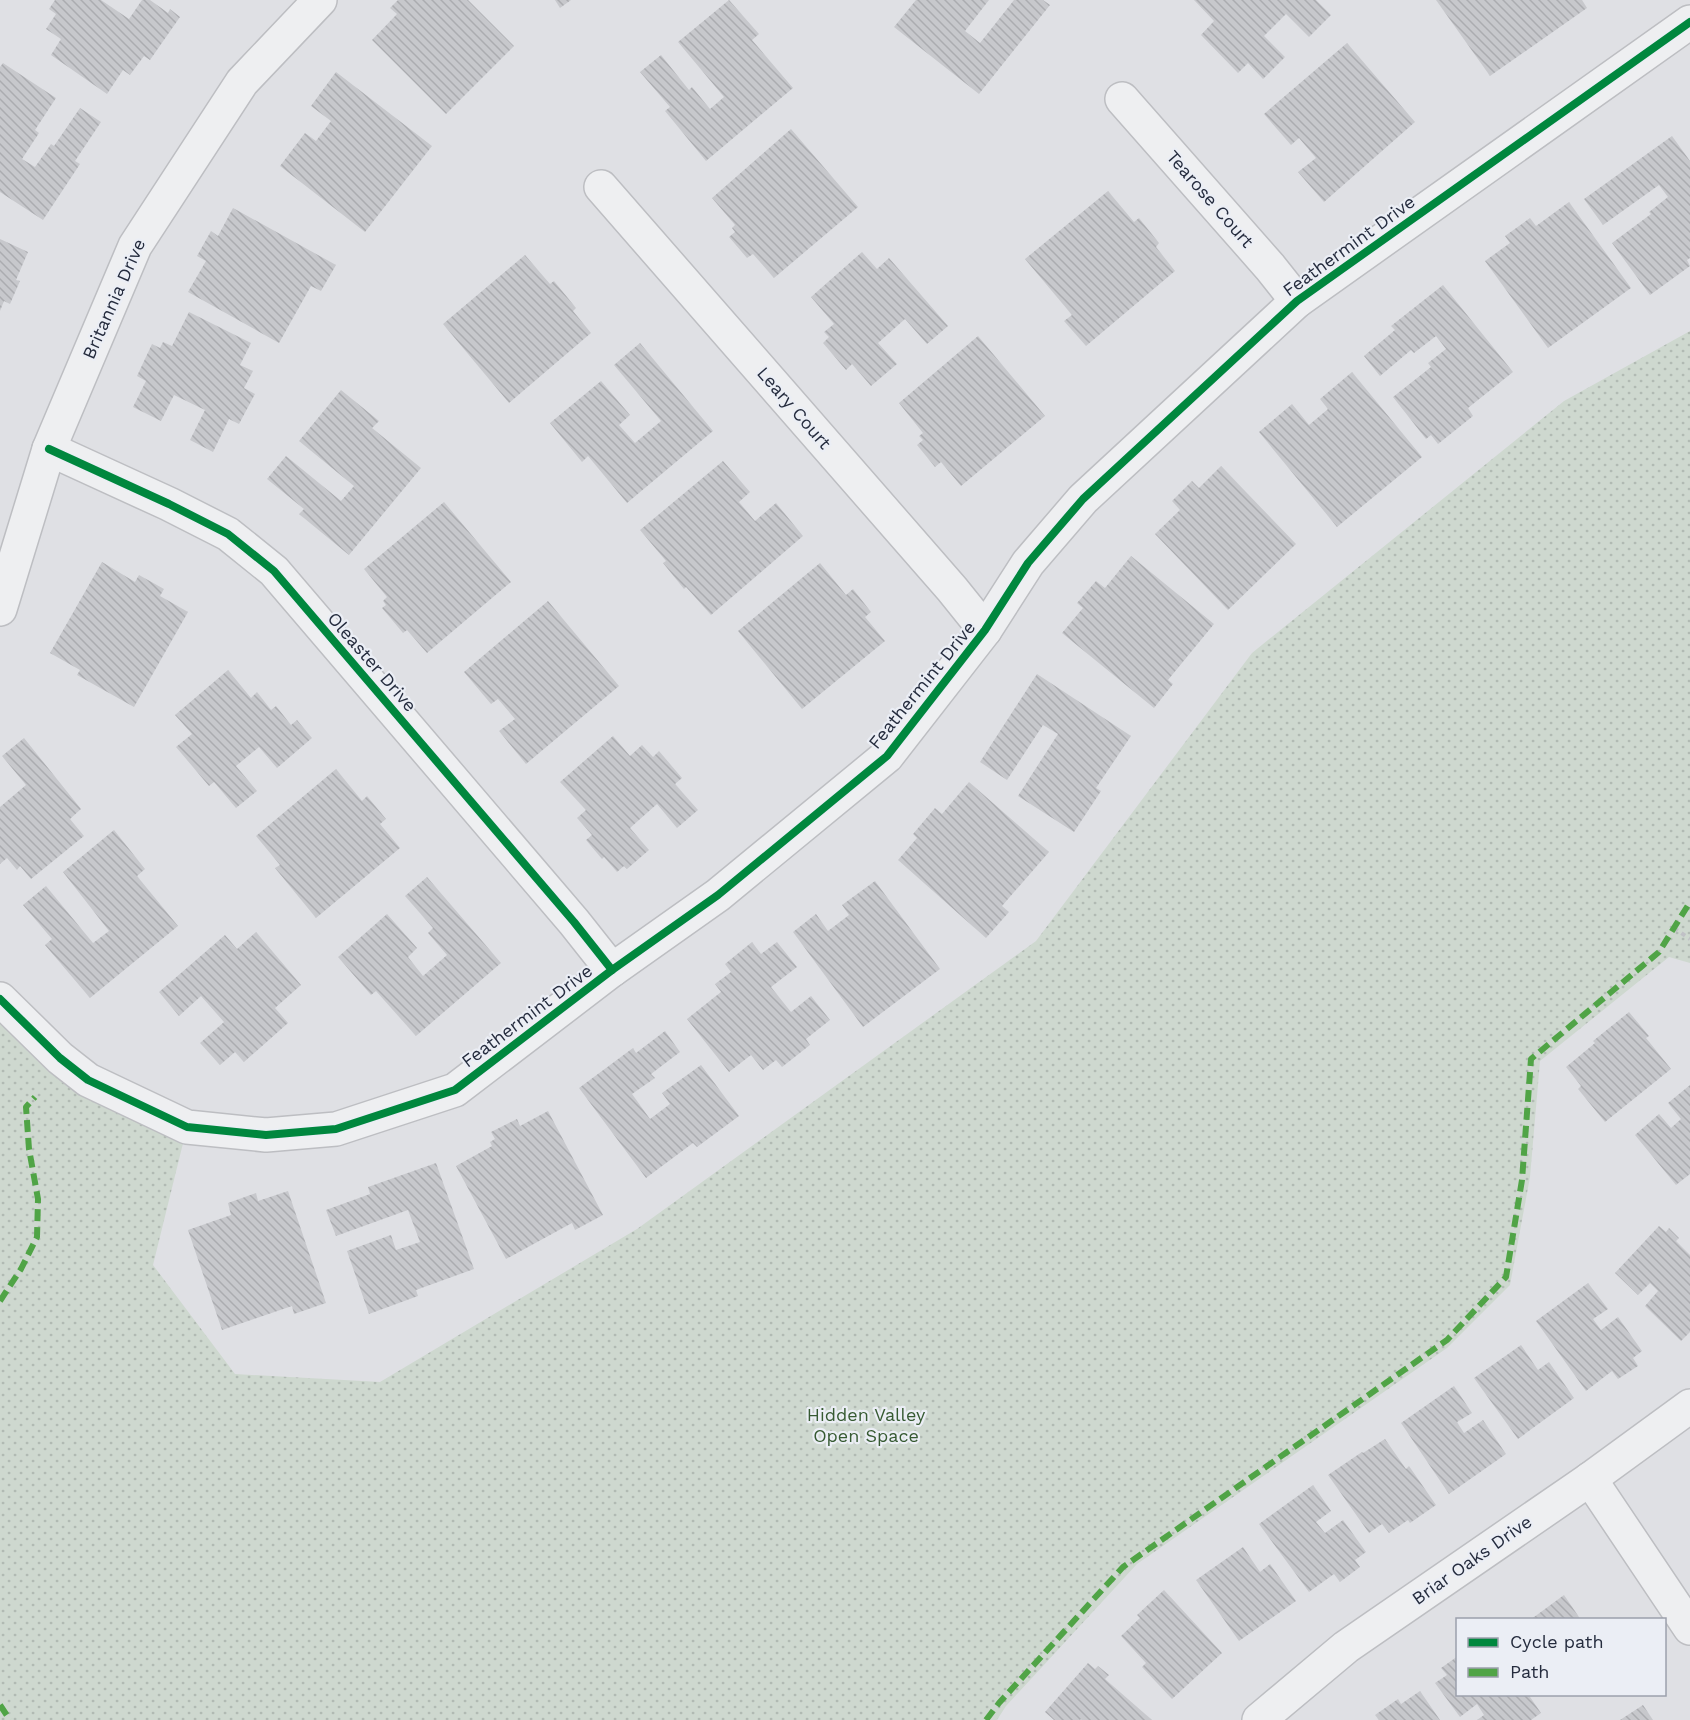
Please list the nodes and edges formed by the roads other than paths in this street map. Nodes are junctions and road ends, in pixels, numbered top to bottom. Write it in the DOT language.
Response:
graph roads {
  1 [pos="320,0"];
  2 [pos="1677,0"];
  3 [pos="1690,21"];
  4 [pos="1122,99"];
  5 [pos="601,187"];
  6 [pos="1297,301"];
  7 [pos="49,449"];
  8 [pos="0,609"];
  9 [pos="986,630"];
  10 [pos="612,970"];
  11 [pos="0,999"];
  12 [pos="1690,1406"];
  13 [pos="1590,1479"];
  14 [pos="1690,1628"];
  15 [pos="1259,1720"];
  1 -- 7 [label="street, Britannia Drive"];
  2 -- 3 [label="street"];
  3 -- 6 [label="street, Feathermint Drive"];
  4 -- 6 [label="street, Tearose Court"];
  5 -- 9 [label="street, Leary Court"];
  6 -- 9 [label="street, Feathermint Drive"];
  7 -- 8 [label="street, Britannia Drive"];
  7 -- 10 [label="street, Oleaster Drive"];
  9 -- 10 [label="street, Feathermint Drive"];
  10 -- 11 [label="street, Feathermint Drive"];
  12 -- 13 [label="street, Briar Oaks Drive"];
  13 -- 14 [label="street"];
  13 -- 15 [label="street, Briar Oaks Drive"];
}
